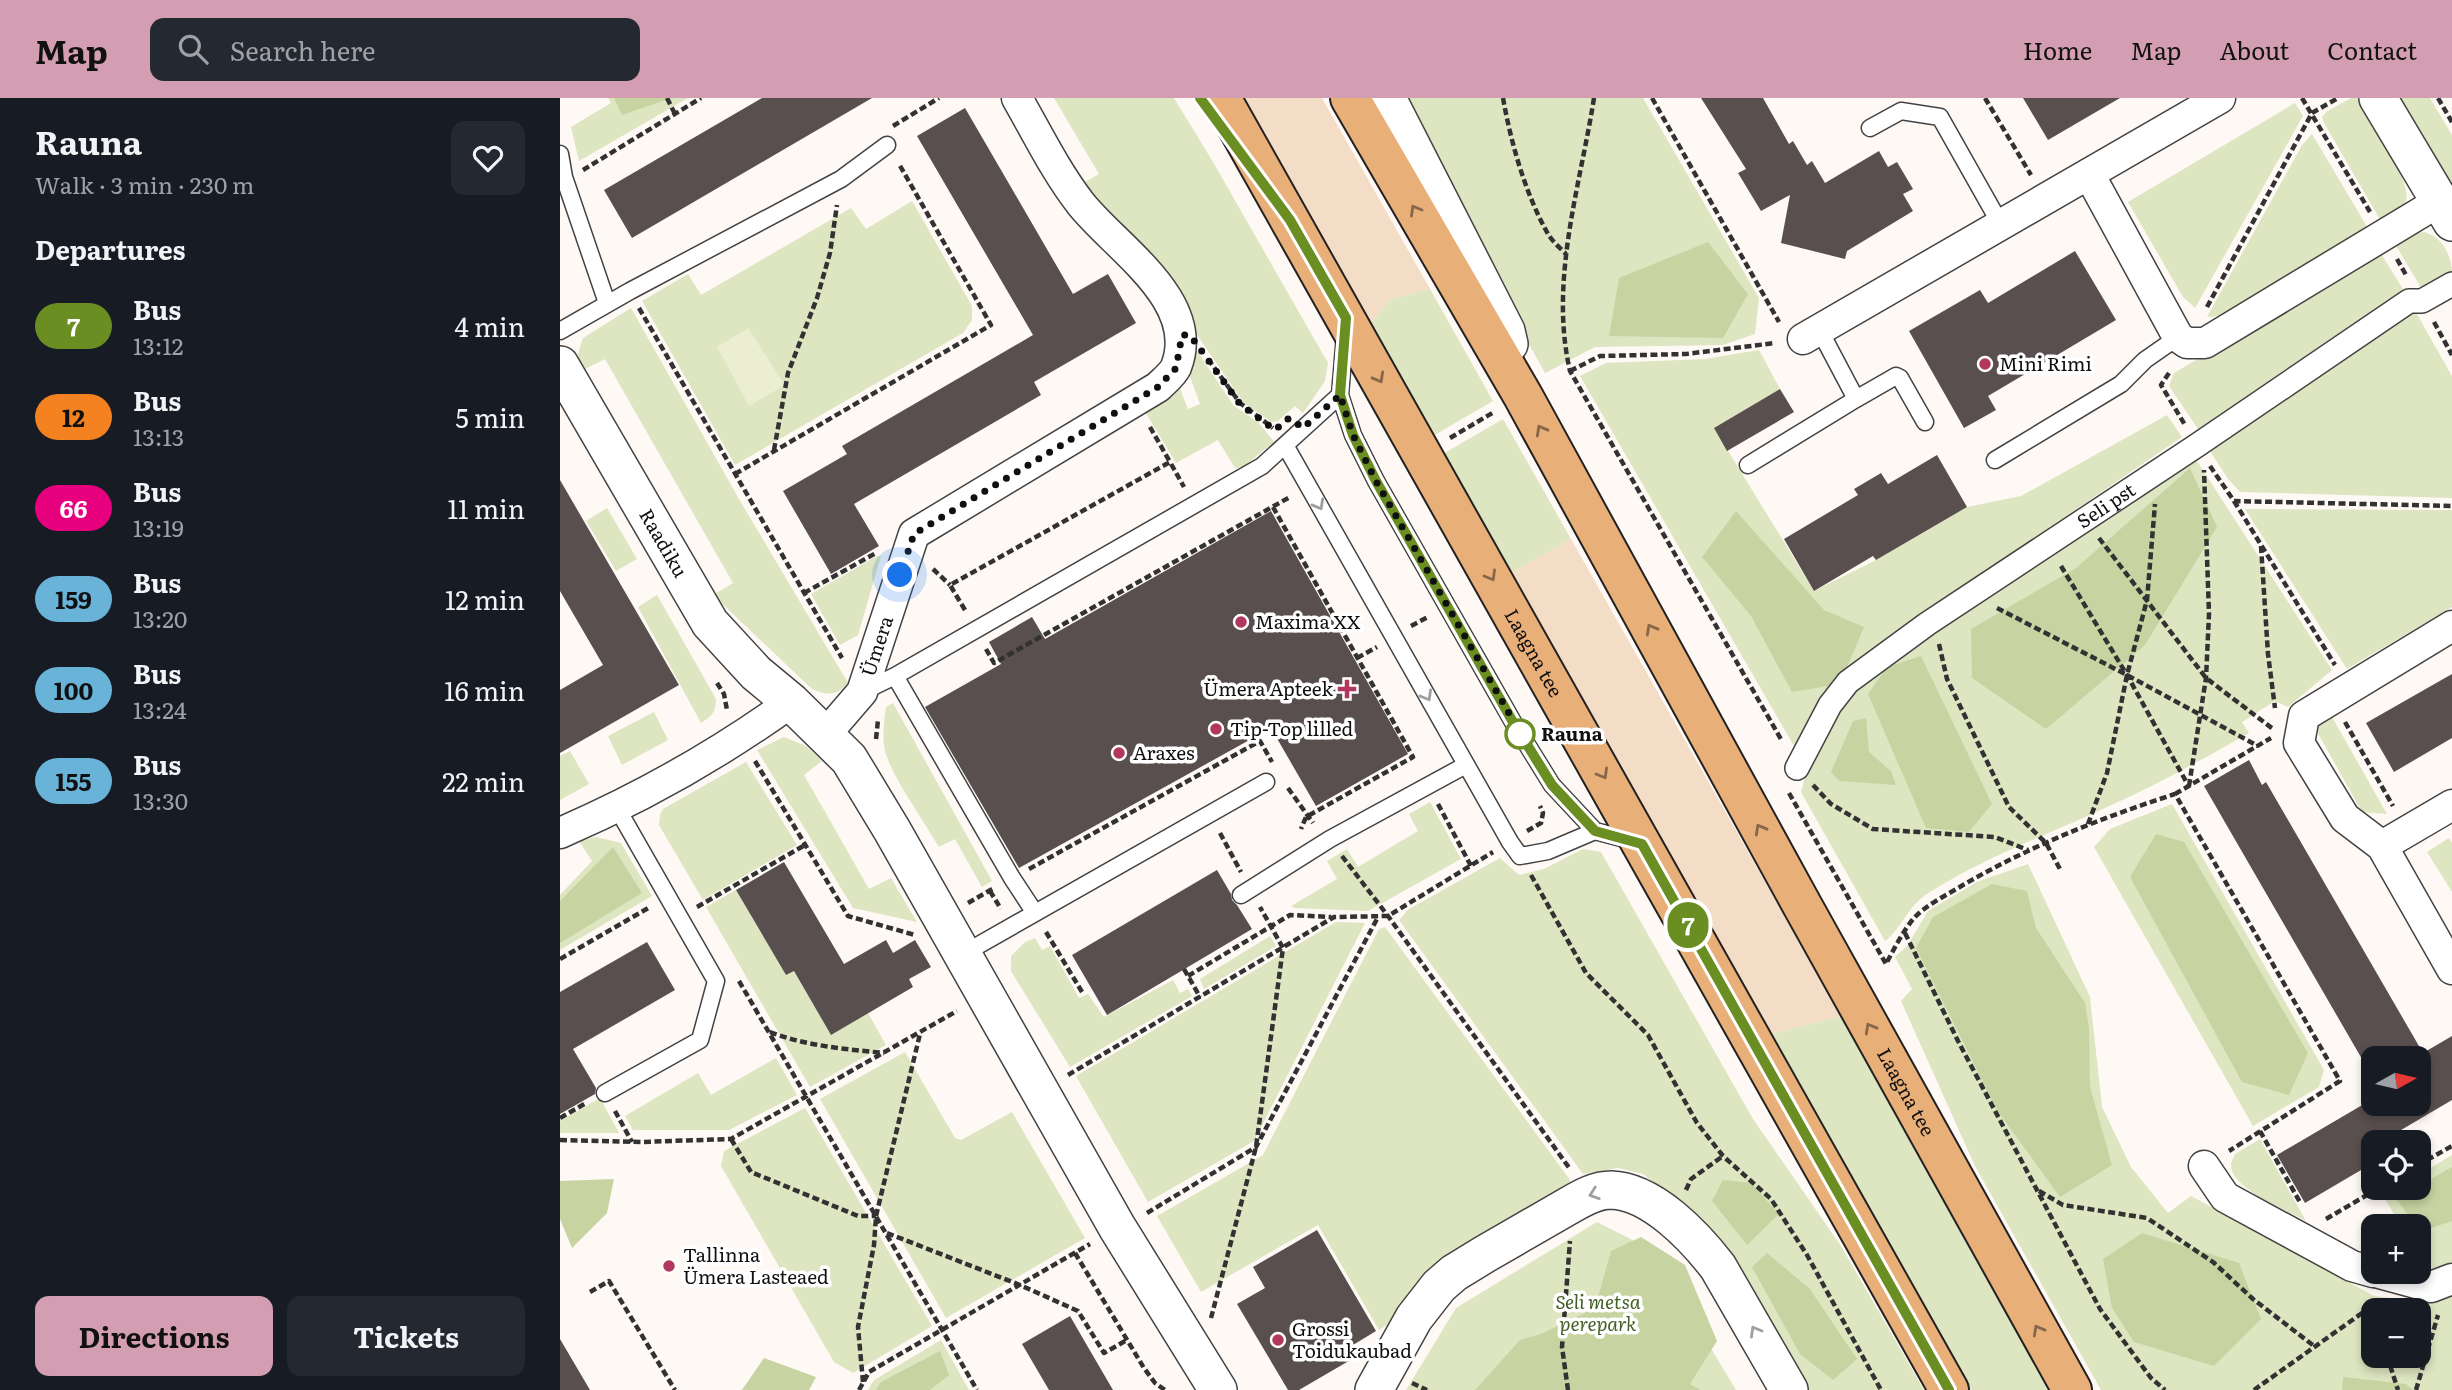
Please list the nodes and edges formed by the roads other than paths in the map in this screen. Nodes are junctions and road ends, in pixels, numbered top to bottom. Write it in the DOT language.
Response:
graph roads {
  1 [pos="1017,98"];
  2 [pos="1200,98"];
  3 [pos="1221,98"];
  4 [pos="1350,98"];
  5 [pos="1387,98"];
  6 [pos="2220,98"];
  7 [pos="2378,98"];
  8 [pos="1870,128"];
  9 [pos="887,145"];
  10 [pos="560,154"];
  11 [pos="2089,174"];
  12 [pos="2446,211"];
  13 [pos="1290,220"];
  14 [pos="2001,225"];
  15 [pos="2452,284"];
  16 [pos="607,303"];
  17 [pos="1346,318"];
  18 [pos="560,331"];
  19 [pos="1804,336"];
  20 [pos="2183,340"];
  21 [pos="560,365"];
  22 [pos="1340,395"];
  23 [pos="1856,399"];
  24 [pos="1511,403"];
  25 [pos="1925,422"];
  26 [pos="1285,445"];
  27 [pos="1995,460"];
  28 [pos="1748,465"];
  29 [pos="2452,626"];
  30 [pos="895,676"];
  31 [pos="862,692"];
  32 [pos="791,702"];
  33 [pos="825,735"];
  34 [pos="1466,765"];
  35 [pos="1797,768"];
  36 [pos="1266,782"];
  37 [pos="2452,805"];
  38 [pos="617,808"];
  39 [pos="1595,831"];
  40 [pos="560,833"];
  41 [pos="1642,844"];
  42 [pos="2382,846"];
  43 [pos="1241,895"];
  44 [pos="1035,913"];
  45 [pos="963,954"];
  46 [pos="2452,969"];
  47 [pos="605,1093"];
  48 [pos="2204,1166"];
  49 [pos="2361,1268"];
  50 [pos="2450,1280"];
  51 [pos="2420,1284"];
  52 [pos="1218,1390"];
  53 [pos="1374,1390"];
  54 [pos="1789,1390"];
  55 [pos="1949,1390"];
  56 [pos="2072,1390"];
  1 -- 31 [label="street, Ümera"];
  2 -- 13 [label="street"];
  3 -- 13 [label="main road, Laagna tee"];
  24 -- 4 [label="main road, Laagna tee, one-way"];
  5 -- 24 [label="street"];
  6 -- 11 [label="street"];
  7 -- 12 [label="street"];
  8 -- 14 [label="lane"];
  9 -- 16 [label="lane"];
  10 -- 16 [label="lane"];
  11 -- 14 [label="street"];
  11 -- 20 [label="street"];
  12 -- 20 [label="street"];
  13 -- 17 [label="main road, Laagna tee"];
  14 -- 19 [label="street"];
  15 -- 35 [label="street, Seli pst"];
  16 -- 18 [label="lane"];
  17 -- 22 [label="lane"];
  17 -- 41 [label="main road, Laagna tee, one-way"];
  19 -- 23 [label="lane"];
  20 -- 27 [label="lane"];
  21 -- 32 [label="street, Raadiku"];
  22 -- 26 [label="lane"];
  22 -- 39 [label="lane"];
  23 -- 25 [label="lane"];
  23 -- 28 [label="lane"];
  56 -- 24 [label="main road, Laagna tee, one-way"];
  26 -- 30 [label="lane"];
  26 -- 34 [label="lane, one-way"];
  29 -- 42 [label="street"];
  30 -- 31 [label="lane"];
  30 -- 44 [label="lane"];
  31 -- 33 [label="street, Ümera"];
  32 -- 33 [label="street"];
  32 -- 38 [label="street"];
  33 -- 45 [label="street"];
  34 -- 39 [label="lane"];
  34 -- 43 [label="lane"];
  36 -- 44 [label="lane"];
  37 -- 42 [label="street"];
  38 -- 40 [label="street"];
  38 -- 47 [label="lane"];
  39 -- 41 [label="lane"];
  41 -- 55 [label="main road, Laagna tee"];
  42 -- 46 [label="street"];
  44 -- 45 [label="lane"];
  45 -- 52 [label="street"];
  48 -- 49 [label="street"];
  50 -- 51 [label="street"];
  54 -- 53 [label="street, one-way"];
}
